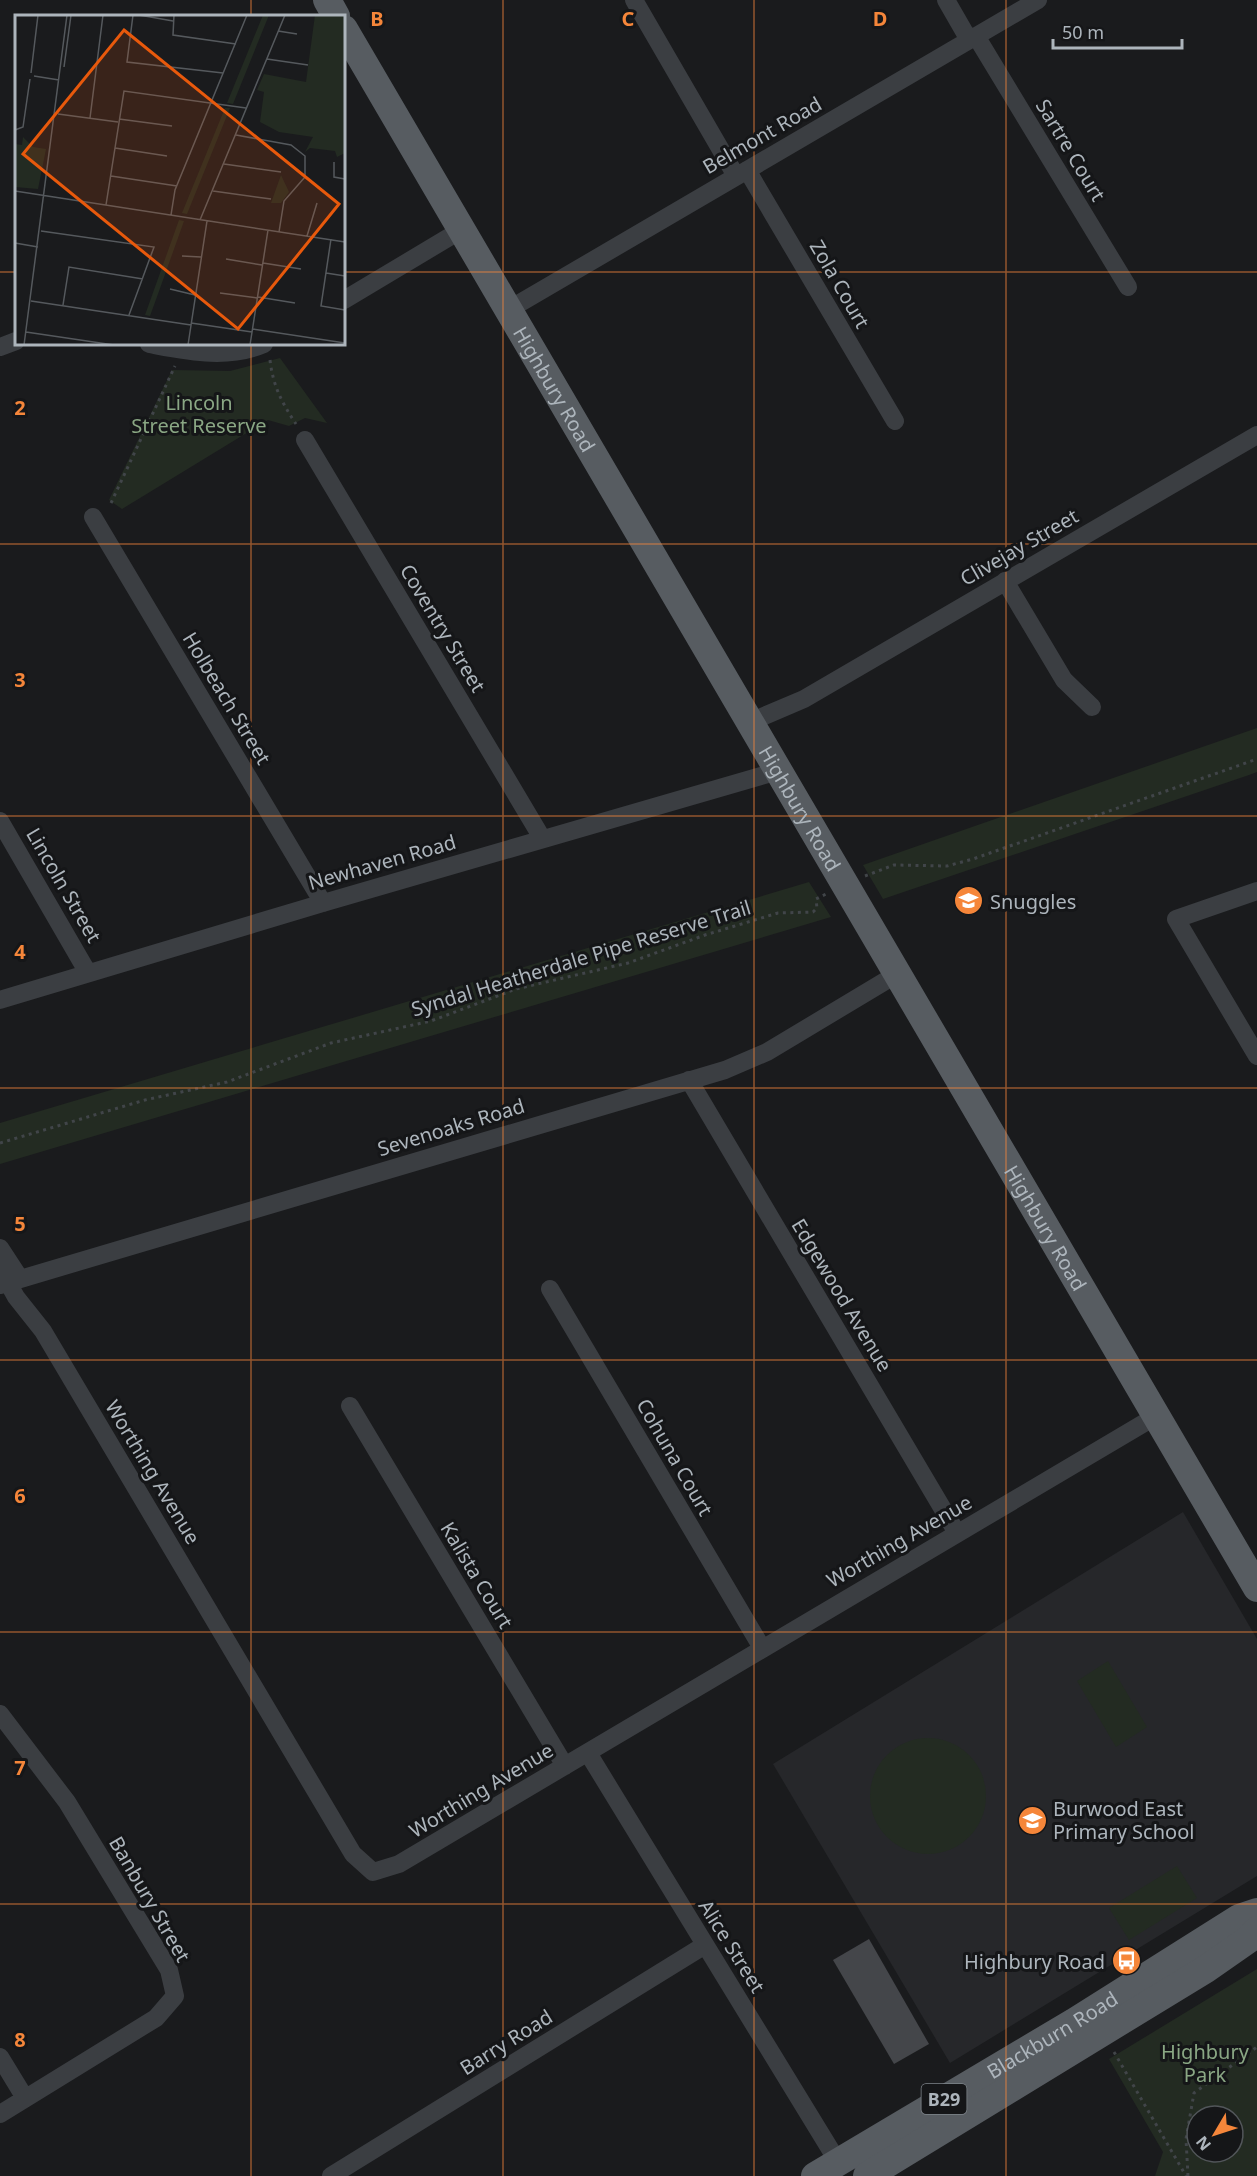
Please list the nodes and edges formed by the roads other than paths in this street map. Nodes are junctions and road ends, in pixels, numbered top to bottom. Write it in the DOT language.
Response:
graph roads {
  1 [pos="327,0"];
  2 [pos="634,0"];
  3 [pos="946,0"];
  4 [pos="1038,0"];
  5 [pos="335,15"];
  6 [pos="345,34"];
  7 [pos="973,38"];
  8 [pos="741,173"];
  9 [pos="461,230"];
  10 [pos="1128,288"];
  11 [pos="345,299"];
  12 [pos="508,310"];
  13 [pos="15,341"];
  14 [pos="155,345"];
  15 [pos="0,347"];
  16 [pos="267,351"];
  17 [pos="895,422"];
  18 [pos="1257,435"];
  19 [pos="305,440"];
  20 [pos="93,517"];
  21 [pos="1005,581"];
  22 [pos="1092,707"];
  23 [pos="754,729"];
  24 [pos="778,771"];
  25 [pos="0,821"];
  26 [pos="542,838"];
  27 [pos="1257,891"];
  28 [pos="323,903"];
  29 [pos="88,973"];
  30 [pos="897,974"];
  31 [pos="0,1000"];
  32 [pos="1257,1056"];
  33 [pos="689,1080"];
  34 [pos="0,1248"];
  35 [pos="7,1278"];
  36 [pos="550,1289"];
  37 [pos="350,1406"];
  38 [pos="1156,1416"];
  39 [pos="957,1533"];
  40 [pos="1257,1588"];
  41 [pos="762,1648"];
  42 [pos="0,1714"];
  43 [pos="588,1753"];
  44 [pos="565,1766"];
  45 [pos="1257,1912"];
  46 [pos="1257,1930"];
  47 [pos="705,1946"];
  48 [pos="0,2057"];
  49 [pos="25,2098"];
  50 [pos="0,2114"];
  51 [pos="833,2171"];
  52 [pos="331,2176"];
  53 [pos="867,2176"];
  1 -- 5 [label="main road, Highbury Road"];
  2 -- 8 [label="street, Zola Court"];
  3 -- 7 [label="street, Sartre Court"];
  4 -- 7 [label="street, Belmont Road"];
  6 -- 9 [label="main road, Highbury Road"];
  7 -- 8 [label="street, Belmont Road"];
  7 -- 10 [label="street, Sartre Court"];
  8 -- 12 [label="street, Belmont Road"];
  8 -- 17 [label="street, Zola Court"];
  9 -- 11 [label="street"];
  9 -- 12 [label="main road, Highbury Road"];
  12 -- 23 [label="main road, Highbury Road"];
  13 -- 15 [label="street"];
  14 -- 16 [label="street"];
  18 -- 21 [label="street, Clivejay Street"];
  19 -- 26 [label="street, Coventry Street"];
  20 -- 28 [label="street, Holbeach Street"];
  21 -- 22 [label="street"];
  21 -- 23 [label="street, Clivejay Street"];
  23 -- 24 [label="main road, Highbury Road"];
  24 -- 26 [label="street, Newhaven Road"];
  24 -- 30 [label="main road, Highbury Road"];
  25 -- 29 [label="street, Lincoln Street"];
  26 -- 28 [label="street, Newhaven Road"];
  27 -- 32 [label="street"];
  28 -- 29 [label="street, Newhaven Road"];
  29 -- 31 [label="street, Newhaven Road"];
  30 -- 33 [label="street, Sevenoaks Road"];
  30 -- 38 [label="main road, Highbury Road"];
  33 -- 35 [label="street, Sevenoaks Road"];
  33 -- 39 [label="street, Edgewood Avenue"];
  34 -- 35 [label="street, Worthing Avenue"];
  35 -- 44 [label="street, Worthing Avenue"];
  36 -- 41 [label="street, Cohuna Court"];
  37 -- 44 [label="street, Kalista Court"];
  38 -- 39 [label="street, Worthing Avenue"];
  38 -- 40 [label="main road, Highbury Road"];
  39 -- 41 [label="street, Worthing Avenue"];
  41 -- 43 [label="street, Worthing Avenue"];
  42 -- 49 [label="street, Banbury Street"];
  43 -- 44 [label="street, Worthing Avenue"];
  43 -- 47 [label="street, Alice Street"];
  45 -- 51 [label="main road, Blackburn Road / B29"];
  46 -- 53 [label="main road, Blackburn Road / B29"];
  47 -- 51 [label="street, Alice Street"];
  47 -- 52 [label="street, Barry Road"];
  48 -- 49 [label="street"];
  49 -- 50 [label="street, Banbury Street"];
}
